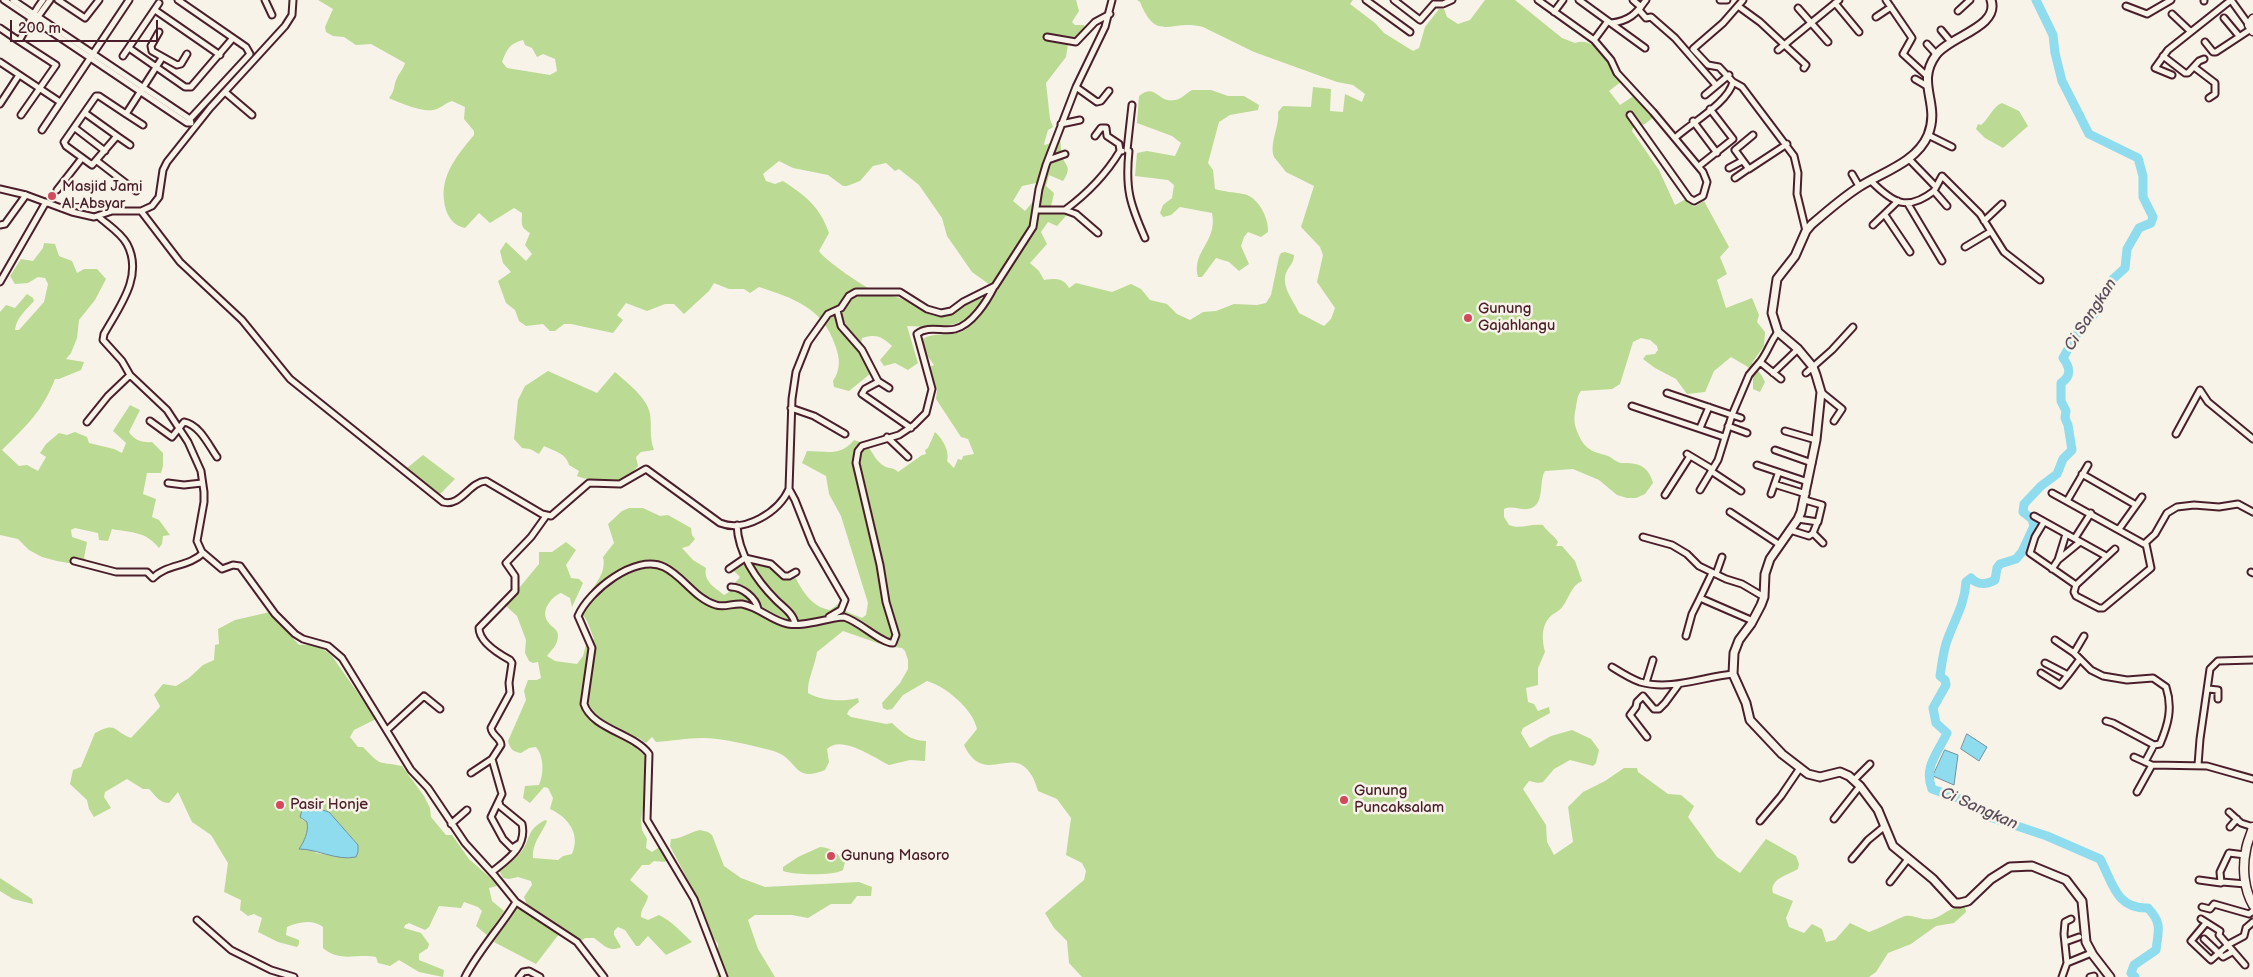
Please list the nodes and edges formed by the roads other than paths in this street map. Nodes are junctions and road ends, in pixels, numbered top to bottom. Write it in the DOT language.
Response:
graph roads {
  1 [pos="4,0"];
  2 [pos="13,0"];
  3 [pos="43,0"];
  4 [pos="50,0"];
  5 [pos="58,0"];
  6 [pos="99,0"];
  7 [pos="129,0"];
  8 [pos="178,0"];
  9 [pos="265,0"];
  10 [pos="292,0"];
  11 [pos="1112,0"];
  12 [pos="1366,0"];
  13 [pos="1394,0"];
  14 [pos="1429,0"];
  15 [pos="1452,0"];
  16 [pos="1538,0"];
  17 [pos="1563,0"];
  18 [pos="1579,0"];
  19 [pos="1633,0"];
  20 [pos="1646,0"];
  21 [pos="1720,0"];
  22 [pos="1727,0"];
  23 [pos="1743,0"];
  24 [pos="1886,0"];
  25 [pos="1970,0"];
  26 [pos="1991,0"];
  27 [pos="2171,0"];
  28 [pos="2231,0"];
  29 [pos="1837,2"];
  30 [pos="159,3"];
  31 [pos="1434,4"];
  32 [pos="1738,6"];
  33 [pos="2126,6"];
  34 [pos="1891,7"];
  35 [pos="1798,8"];
  36 [pos="1640,9"];
  37 [pos="155,10"];
  38 [pos="1958,11"];
  39 [pos="1554,12"];
  40 [pos="1110,14"];
  41 [pos="2172,14"];
  42 [pos="272,15"];
  43 [pos="34,17"];
  44 [pos="1876,17"];
  45 [pos="2224,18"];
  46 [pos="1610,22"];
  47 [pos="1809,23"];
  48 [pos="2251,26"];
  49 [pos="0,28"];
  50 [pos="1941,30"];
  51 [pos="2190,31"];
  52 [pos="159,32"];
  53 [pos="1410,32"];
  54 [pos="1859,32"];
  55 [pos="2239,36"];
  56 [pos="1047,37"];
  57 [pos="233,38"];
  58 [pos="1594,40"];
  59 [pos="19,41"];
  60 [pos="1828,42"];
  61 [pos="1951,42"];
  62 [pos="2205,42"];
  63 [pos="1927,44"];
  64 [pos="1783,45"];
  65 [pos="129,48"];
  66 [pos="1645,48"];
  67 [pos="1778,50"];
  68 [pos="187,54"];
  69 [pos="220,54"];
  70 [pos="1936,55"];
  71 [pos="91,56"];
  72 [pos="123,56"];
  73 [pos="2164,56"];
  74 [pos="162,58"];
  75 [pos="2204,59"];
  76 [pos="0,62"];
  77 [pos="157,67"];
  78 [pos="2194,67"];
  79 [pos="1804,68"];
  80 [pos="19,75"];
  81 [pos="1729,75"];
  82 [pos="2172,75"];
  83 [pos="1927,76"];
  84 [pos="1915,79"];
  85 [pos="1733,82"];
  86 [pos="1716,85"];
  87 [pos="1076,86"];
  88 [pos="1927,86"];
  89 [pos="40,89"];
  90 [pos="142,89"];
  91 [pos="225,92"];
  92 [pos="1110,92"];
  93 [pos="1705,95"];
  94 [pos="2209,98"];
  95 [pos="60,102"];
  96 [pos="0,104"];
  97 [pos="1132,105"];
  98 [pos="1710,109"];
  99 [pos="85,113"];
  100 [pos="126,114"];
  101 [pos="21,115"];
  102 [pos="252,115"];
  103 [pos="1630,115"];
  104 [pos="1080,120"];
  105 [pos="1694,122"];
  106 [pos="1061,124"];
  107 [pos="143,125"];
  108 [pos="75,128"];
  109 [pos="42,130"];
  110 [pos="1753,135"];
  111 [pos="1928,135"];
  112 [pos="117,136"];
  113 [pos="1095,136"];
  114 [pos="1675,138"];
  115 [pos="1787,144"];
  116 [pos="130,145"];
  117 [pos="1952,147"];
  118 [pos="1127,150"];
  119 [pos="105,151"];
  120 [pos="1120,151"];
  121 [pos="1718,153"];
  122 [pos="1064,154"];
  123 [pos="82,158"];
  124 [pos="1908,158"];
  125 [pos="1048,160"];
  126 [pos="97,161"];
  127 [pos="1742,161"];
  128 [pos="1698,166"];
  129 [pos="1729,168"];
  130 [pos="1748,169"];
  131 [pos="1852,174"];
  132 [pos="1735,178"];
  133 [pos="1871,181"];
  134 [pos="1860,186"];
  135 [pos="1935,187"];
  136 [pos="0,189"];
  137 [pos="57,190"];
  138 [pos="136,191"];
  139 [pos="26,195"];
  140 [pos="1898,201"];
  141 [pos="46,202"];
  142 [pos="1908,204"];
  143 [pos="2002,204"];
  144 [pos="1947,206"];
  145 [pos="1036,210"];
  146 [pos="1065,210"];
  147 [pos="141,211"];
  148 [pos="1885,214"];
  149 [pos="99,217"];
  150 [pos="1984,221"];
  151 [pos="0,225"];
  152 [pos="1873,225"];
  153 [pos="1806,231"];
  154 [pos="1990,232"];
  155 [pos="1098,233"];
  156 [pos="1145,238"];
  157 [pos="1965,247"];
  158 [pos="1910,252"];
  159 [pos="1942,261"];
  160 [pos="1,280"];
  161 [pos="2040,280"];
  162 [pos="995,286"];
  163 [pos="837,310"];
  164 [pos="1853,327"];
  165 [pos="1778,332"];
  166 [pos="1798,348"];
  167 [pos="1760,362"];
  168 [pos="1813,367"];
  169 [pos="1773,373"];
  170 [pos="1806,373"];
  171 [pos="130,375"];
  172 [pos="1781,379"];
  173 [pos="878,382"];
  174 [pos="889,388"];
  175 [pos="1820,392"];
  176 [pos="1667,393"];
  177 [pos="1632,406"];
  178 [pos="1709,407"];
  179 [pos="791,408"];
  180 [pos="1732,415"];
  181 [pos="1742,418"];
  182 [pos="150,421"];
  183 [pos="1834,421"];
  184 [pos="87,422"];
  185 [pos="1728,426"];
  186 [pos="911,428"];
  187 [pos="1700,428"];
  188 [pos="180,430"];
  189 [pos="1785,432"];
  190 [pos="1747,433"];
  191 [pos="845,434"];
  192 [pos="2176,434"];
  193 [pos="887,437"];
  194 [pos="1724,437"];
  195 [pos="2253,439"];
  196 [pos="1816,440"];
  197 [pos="1775,450"];
  198 [pos="217,457"];
  199 [pos="908,457"];
  200 [pos="1812,463"];
  201 [pos="1757,465"];
  202 [pos="2088,465"];
  203 [pos="1712,470"];
  204 [pos="1778,474"];
  205 [pos="2082,474"];
  206 [pos="1808,482"];
  207 [pos="168,483"];
  208 [pos="202,483"];
  209 [pos="1777,485"];
  210 [pos="789,489"];
  211 [pos="1700,490"];
  212 [pos="1741,491"];
  213 [pos="2052,493"];
  214 [pos="1771,494"];
  215 [pos="1665,495"];
  216 [pos="1805,497"];
  217 [pos="2142,497"];
  218 [pos="2067,501"];
  219 [pos="2136,506"];
  220 [pos="1730,512"];
  221 [pos="2253,512"];
  222 [pos="2090,513"];
  223 [pos="546,516"];
  224 [pos="2034,516"];
  225 [pos="1798,519"];
  226 [pos="2044,522"];
  227 [pos="1817,523"];
  228 [pos="737,525"];
  229 [pos="2119,529"];
  230 [pos="1790,530"];
  231 [pos="1813,533"];
  232 [pos="2066,534"];
  233 [pos="1643,537"];
  234 [pos="2075,538"];
  235 [pos="2080,542"];
  236 [pos="1823,543"];
  237 [pos="2146,544"];
  238 [pos="1780,545"];
  239 [pos="2115,549"];
  240 [pos="203,553"];
  241 [pos="2106,556"];
  242 [pos="1722,557"];
  243 [pos="745,558"];
  244 [pos="2058,560"];
  245 [pos="74,561"];
  246 [pos="728,569"];
  247 [pos="2052,569"];
  248 [pos="796,572"];
  249 [pos="1714,574"];
  250 [pos="2076,585"];
  251 [pos="730,587"];
  252 [pos="1764,597"];
  253 [pos="1700,598"];
  254 [pos="758,609"];
  255 [pos="825,620"];
  256 [pos="1752,621"];
  257 [pos="795,624"];
  258 [pos="1686,636"];
  259 [pos="2084,636"];
  260 [pos="2055,640"];
  261 [pos="2074,653"];
  262 [pos="2080,658"];
  263 [pos="1653,660"];
  264 [pos="2253,660"];
  265 [pos="2045,663"];
  266 [pos="1612,667"];
  267 [pos="2041,673"];
  268 [pos="1733,674"];
  269 [pos="2068,675"];
  270 [pos="1646,683"];
  271 [pos="1679,684"];
  272 [pos="2207,692"];
  273 [pos="2218,699"];
  274 [pos="2201,703"];
  275 [pos="440,709"];
  276 [pos="2106,721"];
  277 [pos="387,730"];
  278 [pos="1647,737"];
  279 [pos="2154,745"];
  280 [pos="2134,756"];
  281 [pos="492,759"];
  282 [pos="2145,762"];
  283 [pos="1870,764"];
  284 [pos="2152,765"];
  285 [pos="2198,765"];
  286 [pos="1800,768"];
  287 [pos="472,773"];
  288 [pos="2253,779"];
  289 [pos="1854,780"];
  290 [pos="1860,786"];
  291 [pos="2138,792"];
  292 [pos="499,802"];
  293 [pos="467,810"];
  294 [pos="2229,812"];
  295 [pos="2253,818"];
  296 [pos="1834,819"];
  297 [pos="2237,819"];
  298 [pos="1760,821"];
  299 [pos="451,824"];
  300 [pos="1885,826"];
  301 [pos="2230,827"];
  302 [pos="2253,827"];
  303 [pos="520,844"];
  304 [pos="2245,855"];
  305 [pos="1852,859"];
  306 [pos="1908,859"];
  307 [pos="492,872"];
  308 [pos="2199,880"];
  309 [pos="1890,882"];
  310 [pos="2222,882"];
  311 [pos="2246,884"];
  312 [pos="516,902"];
  313 [pos="2253,905"];
  314 [pos="2202,907"];
  315 [pos="2253,911"];
  316 [pos="2071,919"];
  317 [pos="197,920"];
  318 [pos="2253,922"];
  319 [pos="2079,937"];
  320 [pos="2204,938"];
  321 [pos="2065,942"];
  322 [pos="2229,944"];
  323 [pos="2218,952"];
  324 [pos="2232,952"];
  325 [pos="2089,954"];
  326 [pos="2067,963"];
  327 [pos="2245,965"];
  328 [pos="294,977"];
  329 [pos="465,977"];
  330 [pos="519,977"];
  331 [pos="540,977"];
  332 [pos="604,977"];
  333 [pos="724,977"];
  334 [pos="2062,977"];
  335 [pos="2110,977"];
  1 -- 43 [label="street"];
  2 -- 43 [label="street"];
  3 -- 43 [label="street"];
  4 -- 43 [label="street"];
  5 -- 6 [label="street"];
  7 -- 71 [label="street"];
  8 -- 57 [label="street"];
  9 -- 42 [label="street"];
  10 -- 91 [label="street"];
  11 -- 40 [label="street"];
  12 -- 53 [label="street"];
  13 -- 31 [label="street"];
  14 -- 31 [label="street"];
  15 -- 31 [label="street"];
  16 -- 39 [label="street"];
  17 -- 39 [label="street"];
  18 -- 46 [label="street"];
  19 -- 36 [label="street"];
  20 -- 36 [label="street"];
  21 -- 22 [label="street"];
  23 -- 32 [label="street"];
  24 -- 34 [label="street"];
  25 -- 38 [label="street"];
  26 -- 61 [label="street"];
  27 -- 33 [label="street"];
  28 -- 48 [label="street"];
  28 -- 51 [label="street"];
  29 -- 47 [label="street"];
  29 -- 54 [label="street"];
  30 -- 37 [label="street"];
  32 -- 64 [label="street"];
  32 -- 81 [label="street"];
  34 -- 44 [label="street"];
  34 -- 83 [label="street"];
  35 -- 47 [label="street"];
  36 -- 46 [label="street"];
  36 -- 86 [label="street"];
  37 -- 65 [label="street"];
  37 -- 69 [label="street"];
  39 -- 58 [label="street"];
  40 -- 56 [label="street"];
  40 -- 87 [label="street"];
  41 -- 51 [label="street"];
  43 -- 59 [label="street"];
  43 -- 71 [label="street"];
  45 -- 55 [label="street"];
  46 -- 58 [label="street"];
  46 -- 66 [label="street"];
  47 -- 60 [label="street"];
  47 -- 64 [label="street"];
  48 -- 55 [label="street"];
  49 -- 59 [label="street"];
  50 -- 61 [label="street"];
  51 -- 73 [label="street"];
  52 -- 74 [label="street"];
  55 -- 62 [label="street"];
  57 -- 69 [label="street"];
  57 -- 90 [label="street"];
  58 -- 114 [label="street"];
  59 -- 89 [label="street"];
  61 -- 70 [label="street"];
  63 -- 70 [label="street"];
  64 -- 67 [label="street"];
  64 -- 79 [label="street"];
  65 -- 72 [label="street"];
  65 -- 77 [label="street"];
  68 -- 74 [label="street"];
  69 -- 77 [label="street"];
  70 -- 83 [label="street"];
  71 -- 90 [label="street"];
  71 -- 95 [label="street"];
  73 -- 78 [label="street"];
  73 -- 82 [label="street"];
  74 -- 77 [label="street"];
  75 -- 78 [label="street"];
  76 -- 80 [label="street"];
  77 -- 90 [label="street"];
  78 -- 94 [label="street"];
  80 -- 89 [label="street"];
  80 -- 96 [label="street"];
  81 -- 85 [label="street"];
  81 -- 86 [label="street"];
  83 -- 88 [label="street"];
  84 -- 88 [label="street"];
  85 -- 98 [label="street"];
  85 -- 115 [label="street"];
  86 -- 93 [label="street"];
  87 -- 92 [label="street"];
  87 -- 106 [label="street"];
  88 -- 111 [label="street"];
  89 -- 95 [label="street"];
  89 -- 101 [label="street"];
  90 -- 100 [label="street"];
  91 -- 102 [label="street"];
  91 -- 147 [label="street"];
  95 -- 109 [label="street"];
  97 -- 118 [label="street"];
  98 -- 105 [label="street"];
  98 -- 121 [label="street"];
  99 -- 100 [label="street"];
  99 -- 108 [label="street"];
  99 -- 112 [label="street"];
  100 -- 107 [label="street"];
  103 -- 128 [label="street"];
  104 -- 106 [label="street"];
  105 -- 114 [label="street"];
  105 -- 121 [label="street"];
  106 -- 125 [label="street"];
  108 -- 119 [label="street"];
  108 -- 123 [label="street"];
  110 -- 127 [label="street"];
  111 -- 117 [label="street"];
  111 -- 124 [label="street"];
  112 -- 116 [label="street"];
  112 -- 119 [label="street"];
  113 -- 120 [label="street"];
  114 -- 128 [label="street"];
  115 -- 130 [label="street"];
  115 -- 153 [label="street"];
  118 -- 120 [label="street"];
  118 -- 156 [label="street"];
  119 -- 126 [label="street"];
  120 -- 146 [label="street"];
  121 -- 128 [label="street"];
  122 -- 125 [label="street"];
  123 -- 126 [label="street"];
  123 -- 137 [label="street"];
  124 -- 133 [label="street"];
  124 -- 135 [label="street"];
  125 -- 145 [label="street"];
  126 -- 138 [label="street"];
  127 -- 129 [label="street"];
  127 -- 130 [label="street"];
  130 -- 132 [label="street"];
  131 -- 134 [label="street"];
  133 -- 134 [label="street"];
  133 -- 140 [label="street"];
  134 -- 153 [label="street"];
  135 -- 142 [label="street"];
  135 -- 144 [label="street"];
  135 -- 150 [label="street"];
  136 -- 139 [label="street"];
  139 -- 141 [label="street"];
  139 -- 151 [label="street"];
  140 -- 142 [label="street"];
  140 -- 148 [label="street"];
  141 -- 149 [label="street"];
  141 -- 160 [label="street"];
  142 -- 159 [label="street"];
  143 -- 150 [label="street"];
  145 -- 146 [label="street"];
  145 -- 162 [label="street"];
  146 -- 155 [label="street"];
  147 -- 149 [label="street"];
  147 -- 223 [label="street"];
  148 -- 152 [label="street"];
  148 -- 158 [label="street"];
  149 -- 171 [label="street"];
  150 -- 154 [label="street"];
  153 -- 165 [label="street"];
  154 -- 157 [label="street"];
  154 -- 161 [label="street"];
  162 -- 163 [label="street"];
  162 -- 186 [label="street"];
  163 -- 173 [label="street"];
  163 -- 179 [label="street"];
  164 -- 168 [label="street"];
  165 -- 166 [label="street"];
  165 -- 167 [label="street"];
  166 -- 168 [label="street"];
  166 -- 169 [label="street"];
  167 -- 169 [label="street"];
  167 -- 180 [label="street"];
  168 -- 170 [label="street"];
  168 -- 175 [label="street"];
  169 -- 172 [label="street"];
  171 -- 184 [label="street"];
  171 -- 188 [label="street"];
  173 -- 174 [label="street"];
  173 -- 186 [label="street"];
  175 -- 183 [label="street"];
  175 -- 196 [label="street"];
  176 -- 178 [label="street"];
  177 -- 187 [label="street"];
  178 -- 180 [label="street"];
  178 -- 187 [label="street"];
  179 -- 191 [label="street"];
  179 -- 210 [label="street"];
  180 -- 181 [label="street"];
  180 -- 185 [label="street"];
  182 -- 188 [label="street"];
  185 -- 190 [label="street"];
  185 -- 194 [label="street"];
  186 -- 193 [label="street"];
  187 -- 194 [label="street"];
  188 -- 198 [label="street"];
  188 -- 208 [label="street"];
  189 -- 196 [label="street"];
  192 -- 195 [label="street"];
  193 -- 199 [label="street"];
  193 -- 255 [label="street"];
  194 -- 203 [label="street"];
  196 -- 200 [label="street"];
  197 -- 200 [label="street"];
  200 -- 206 [label="street"];
  201 -- 204 [label="street"];
  202 -- 205 [label="street"];
  203 -- 211 [label="street"];
  203 -- 212 [label="street"];
  203 -- 215 [label="street"];
  204 -- 206 [label="street"];
  204 -- 214 [label="street"];
  205 -- 218 [label="street"];
  205 -- 219 [label="street"];
  206 -- 216 [label="street"];
  207 -- 208 [label="street"];
  208 -- 240 [label="street"];
  209 -- 216 [label="street"];
  210 -- 228 [label="street"];
  210 -- 255 [label="street"];
  213 -- 218 [label="street"];
  216 -- 225 [label="street"];
  216 -- 227 [label="street"];
  217 -- 219 [label="street"];
  218 -- 222 [label="street"];
  219 -- 229 [label="street"];
  220 -- 238 [label="street"];
  221 -- 237 [label="street"];
  222 -- 229 [label="street"];
  222 -- 234 [label="street"];
  223 -- 228 [label="street"];
  223 -- 281 [label="street"];
  224 -- 226 [label="street"];
  225 -- 227 [label="street"];
  225 -- 230 [label="street"];
  226 -- 232 [label="street"];
  226 -- 247 [label="street"];
  227 -- 231 [label="street"];
  228 -- 243 [label="street"];
  229 -- 237 [label="street"];
  230 -- 231 [label="street"];
  230 -- 238 [label="street"];
  231 -- 236 [label="street"];
  232 -- 234 [label="street"];
  232 -- 244 [label="street"];
  233 -- 249 [label="street"];
  234 -- 235 [label="street"];
  235 -- 241 [label="street"];
  235 -- 244 [label="street"];
  237 -- 250 [label="street"];
  238 -- 252 [label="street"];
  239 -- 241 [label="street"];
  240 -- 245 [label="street"];
  240 -- 277 [label="street"];
  241 -- 250 [label="street"];
  242 -- 249 [label="street"];
  243 -- 246 [label="street"];
  243 -- 248 [label="street"];
  243 -- 257 [label="street"];
  244 -- 247 [label="street"];
  247 -- 250 [label="street"];
  249 -- 252 [label="street"];
  249 -- 253 [label="street"];
  251 -- 254 [label="street"];
  252 -- 256 [label="street"];
  253 -- 256 [label="street"];
  253 -- 258 [label="street"];
  254 -- 257 [label="street"];
  254 -- 333 [label="street"];
  255 -- 257 [label="street"];
  256 -- 268 [label="street"];
  259 -- 261 [label="street"];
  260 -- 261 [label="street"];
  261 -- 262 [label="street"];
  262 -- 269 [label="street"];
  262 -- 279 [label="street"];
  263 -- 270 [label="street"];
  264 -- 272 [label="street"];
  265 -- 269 [label="street"];
  266 -- 270 [label="street"];
  267 -- 269 [label="street"];
  268 -- 271 [label="street"];
  268 -- 286 [label="street"];
  270 -- 271 [label="street"];
  271 -- 278 [label="street"];
  272 -- 273 [label="street"];
  272 -- 274 [label="street"];
  272 -- 285 [label="street"];
  275 -- 277 [label="street"];
  276 -- 279 [label="street"];
  277 -- 299 [label="street"];
  279 -- 282 [label="street"];
  280 -- 282 [label="street"];
  281 -- 287 [label="street"];
  281 -- 292 [label="street"];
  282 -- 284 [label="street"];
  283 -- 289 [label="street"];
  284 -- 285 [label="street"];
  284 -- 291 [label="street"];
  285 -- 288 [label="street"];
  286 -- 289 [label="street"];
  286 -- 298 [label="street"];
  289 -- 290 [label="street"];
  290 -- 296 [label="street"];
  290 -- 300 [label="street"];
  292 -- 303 [label="street"];
  292 -- 303 [label="street"];
  293 -- 299 [label="street"];
  294 -- 297 [label="street"];
  295 -- 302 [label="main road"];
  297 -- 301 [label="street"];
  297 -- 302 [label="street"];
  299 -- 307 [label="street"];
  300 -- 305 [label="street"];
  300 -- 306 [label="street"];
  302 -- 304 [label="main road"];
  303 -- 307 [label="street"];
  304 -- 310 [label="street"];
  304 -- 311 [label="main road"];
  306 -- 309 [label="street"];
  306 -- 335 [label="street"];
  307 -- 312 [label="street"];
  308 -- 310 [label="street"];
  310 -- 311 [label="street"];
  311 -- 313 [label="main road"];
  312 -- 329 [label="street"];
  312 -- 332 [label="street"];
  314 -- 315 [label="street"];
  316 -- 321 [label="street"];
  317 -- 328 [label="street"];
  318 -- 322 [label="street"];
  319 -- 321 [label="street"];
  320 -- 323 [label="street"];
  321 -- 326 [label="street"];
  322 -- 323 [label="street"];
  322 -- 323 [label="street"];
  322 -- 324 [label="street"];
  323 -- 324 [label="street"];
  324 -- 327 [label="street"];
  325 -- 326 [label="street"];
  326 -- 334 [label="street"];
  330 -- 331 [label="street"];
}
